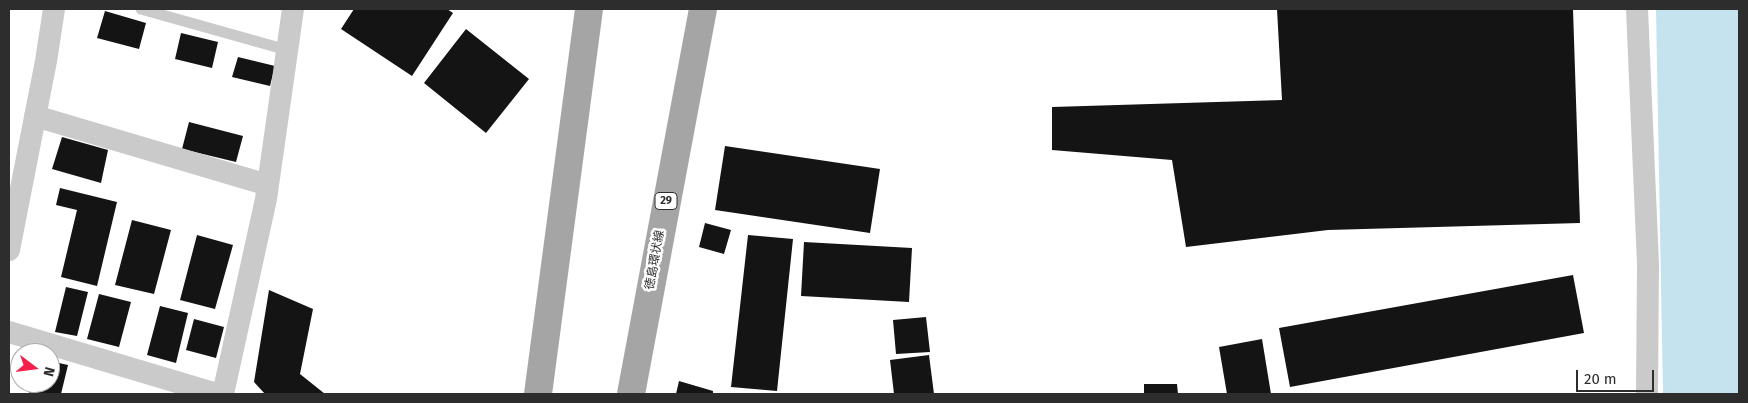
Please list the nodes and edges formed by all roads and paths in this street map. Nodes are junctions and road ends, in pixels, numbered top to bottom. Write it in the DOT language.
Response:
graph roads {
  1 [pos="54,9"];
  2 [pos="141,9"];
  3 [pos="293,9"];
  4 [pos="589,9"];
  5 [pos="703,9"];
  6 [pos="1637,9"];
  7 [pos="287,50"];
  8 [pos="35,116"];
  9 [pos="268,185"];
  10 [pos="9,250"];
  11 [pos="9,332"];
  12 [pos="217,394"];
  13 [pos="223,394"];
  14 [pos="538,394"];
  15 [pos="631,394"];
  16 [pos="1647,394"];
  1 -- 8 [label="street"];
  2 -- 7 [label="lane"];
  3 -- 7 [label="street"];
  4 -- 14 [label="main road"];
  5 -- 15 [label="main road, 徳島環状線 / 29"];
  6 -- 16 [label="street"];
  7 -- 9 [label="street"];
  8 -- 9 [label="street"];
  8 -- 10 [label="street"];
  9 -- 13 [label="street"];
  11 -- 12 [label="street"];
}
